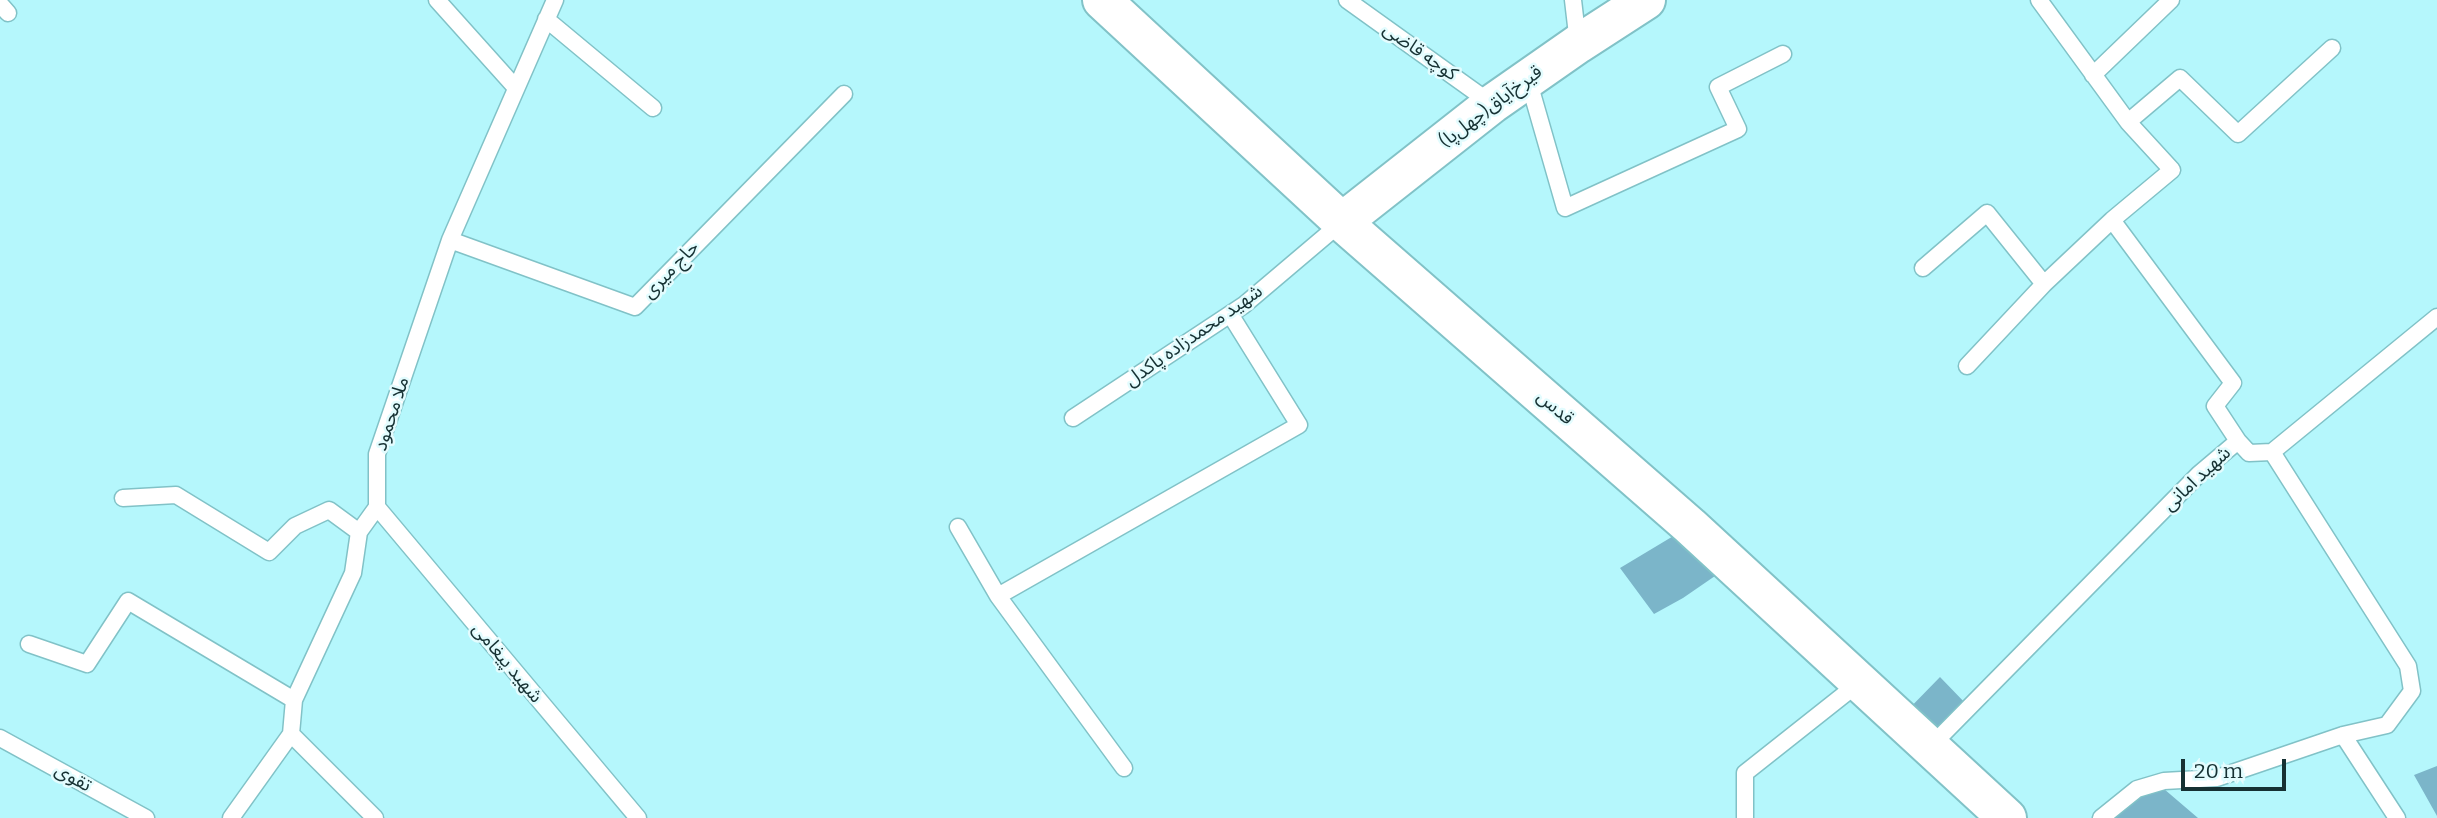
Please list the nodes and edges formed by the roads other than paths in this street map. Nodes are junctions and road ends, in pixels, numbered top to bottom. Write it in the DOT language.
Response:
graph roads {
  1 [pos="437,0"];
  2 [pos="555,0"];
  3 [pos="1102,0"];
  4 [pos="1347,0"];
  5 [pos="1573,0"];
  6 [pos="1646,0"];
  7 [pos="2039,0"];
  8 [pos="2171,0"];
  9 [pos="546,19"];
  10 [pos="1578,44"];
  11 [pos="2332,48"];
  12 [pos="1783,54"];
  13 [pos="2094,75"];
  14 [pos="1528,79"];
  15 [pos="516,88"];
  16 [pos="844,94"];
  17 [pos="1492,104"];
  18 [pos="653,108"];
  19 [pos="2128,122"];
  20 [pos="2112,220"];
  21 [pos="1342,222"];
  22 [pos="450,240"];
  23 [pos="1923,268"];
  24 [pos="2044,284"];
  25 [pos="1230,314"];
  26 [pos="2437,317"];
  27 [pos="1967,366"];
  28 [pos="1073,418"];
  29 [pos="2238,441"];
  30 [pos="2272,452"];
  31 [pos="123,498"];
  32 [pos="377,507"];
  33 [pos="958,527"];
  34 [pos="359,532"];
  35 [pos="998,596"];
  36 [pos="29,644"];
  37 [pos="1860,682"];
  38 [pos="294,700"];
  39 [pos="291,734"];
  40 [pos="2343,735"];
  41 [pos="0,738"];
  42 [pos="1930,747"];
  43 [pos="1124,768"];
  44 [pos="146,818"];
  45 [pos="231,818"];
  46 [pos="374,818"];
  47 [pos="638,818"];
  48 [pos="1745,818"];
  49 [pos="2007,818"];
  50 [pos="2101,818"];
  51 [pos="2397,818"];
  1 -- 15 [label="lane"];
  2 -- 9 [label="lane, ملا محمود"];
  3 -- 21 [label="street, قدس"];
  4 -- 17 [label="lane, کوچه قاضی"];
  5 -- 10 [label="lane"];
  6 -- 10 [label="street, قیرخ‌آیاق(چهل‌پا)"];
  7 -- 13 [label="lane"];
  8 -- 13 [label="lane"];
  9 -- 15 [label="lane, ملا محمود"];
  9 -- 18 [label="lane"];
  10 -- 14 [label="street, قیرخ‌آیاق(چهل‌پا)"];
  11 -- 19 [label="lane"];
  12 -- 14 [label="lane"];
  13 -- 19 [label="lane"];
  14 -- 17 [label="street, قیرخ‌آیاق(چهل‌پا)"];
  15 -- 22 [label="lane, ملا محمود"];
  16 -- 22 [label="lane, حاج میری"];
  17 -- 21 [label="street, قیرخ‌آیاق(چهل‌پا)"];
  19 -- 20 [label="lane"];
  20 -- 24 [label="lane"];
  20 -- 29 [label="lane"];
  21 -- 25 [label="lane, شهید محمدزاده پاکدل"];
  21 -- 37 [label="street, قدس"];
  22 -- 32 [label="lane, ملا محمود"];
  23 -- 24 [label="lane"];
  24 -- 27 [label="lane"];
  25 -- 28 [label="lane, شهید محمدزاده پاکدل"];
  25 -- 35 [label="lane"];
  26 -- 30 [label="lane"];
  29 -- 30 [label="lane, شهید امانی"];
  29 -- 42 [label="lane, شهید امانی"];
  30 -- 40 [label="lane"];
  31 -- 34 [label="lane"];
  32 -- 34 [label="lane"];
  32 -- 47 [label="lane, شهید پیغامی"];
  33 -- 35 [label="lane"];
  34 -- 38 [label="lane"];
  35 -- 43 [label="lane"];
  36 -- 38 [label="lane"];
  37 -- 42 [label="street, قدس"];
  37 -- 48 [label="lane"];
  38 -- 39 [label="lane"];
  39 -- 45 [label="lane"];
  39 -- 46 [label="lane"];
  40 -- 50 [label="lane"];
  40 -- 51 [label="lane"];
  41 -- 44 [label="lane, تقوی"];
  42 -- 49 [label="street, قدس"];
}
